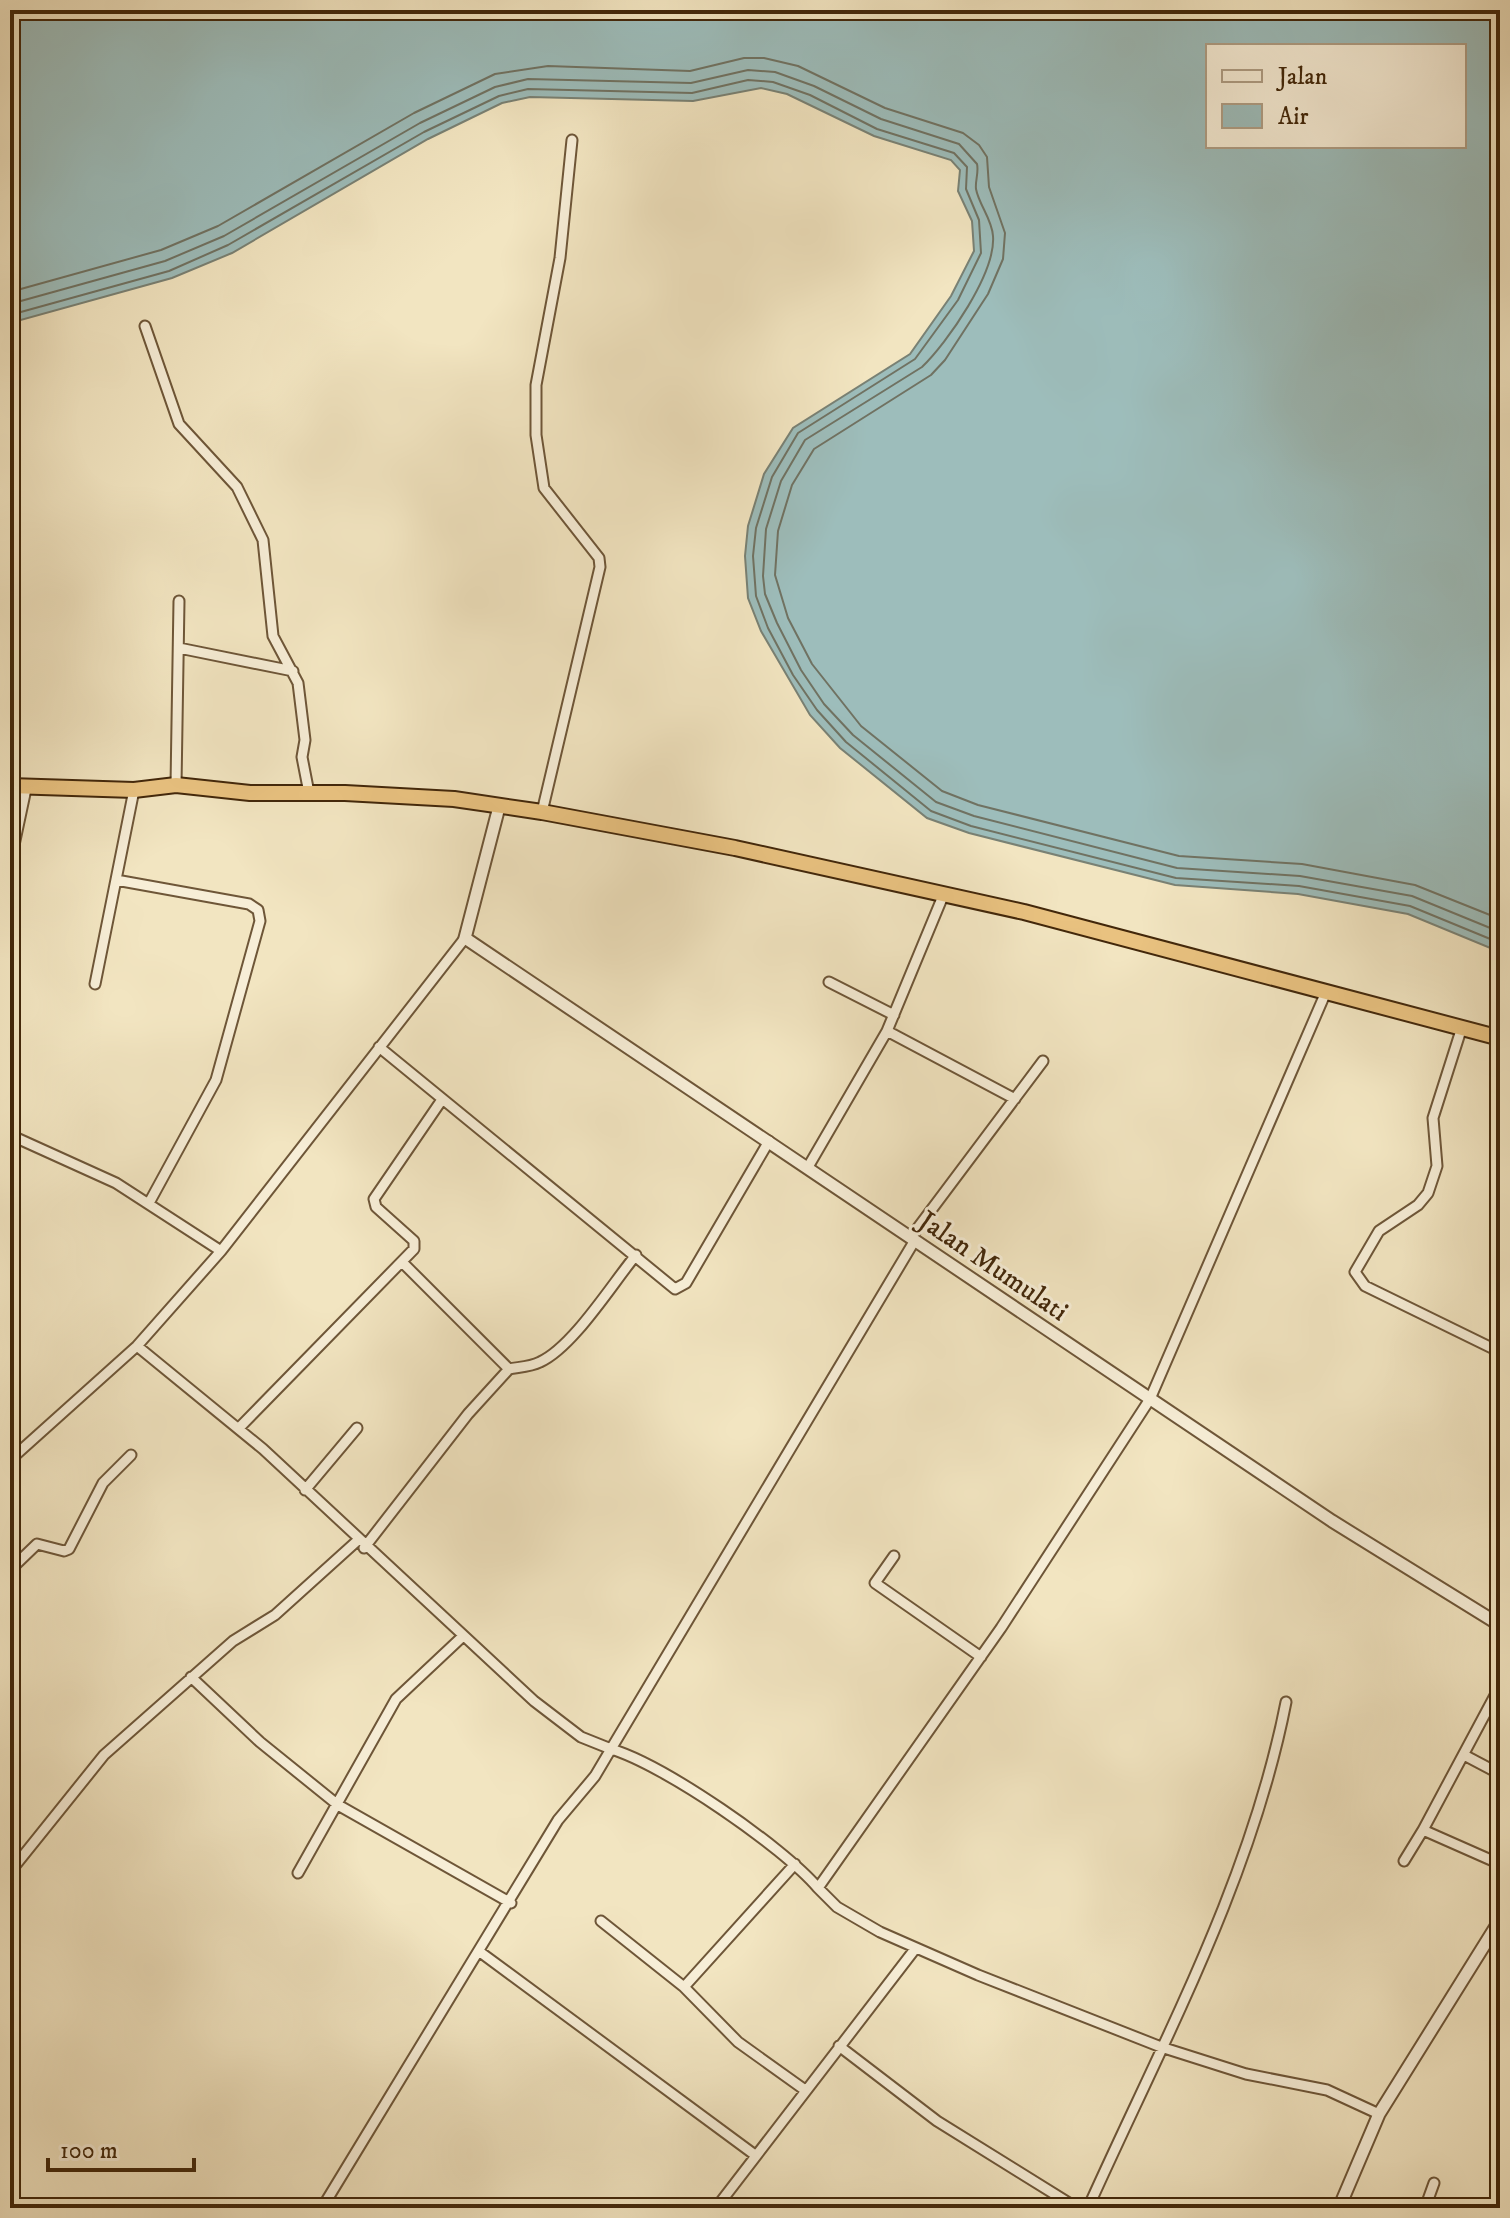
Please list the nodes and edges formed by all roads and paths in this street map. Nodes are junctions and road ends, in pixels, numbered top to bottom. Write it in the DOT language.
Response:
graph roads {
  1 [pos="572,140"];
  2 [pos="145,326"];
  3 [pos="179,601"];
  4 [pos="179,648"];
  5 [pos="293,671"];
  6 [pos="176,785"];
  7 [pos="10,786"];
  8 [pos="26,789"];
  9 [pos="134,790"];
  10 [pos="309,793"];
  11 [pos="499,807"];
  12 [pos="542,812"];
  13 [pos="10,864"];
  14 [pos="116,880"];
  15 [pos="943,896"];
  16 [pos="465,938"];
  17 [pos="829,982"];
  18 [pos="95,984"];
  19 [pos="1326,992"];
  20 [pos="894,1015"];
  21 [pos="1462,1027"];
  22 [pos="887,1031"];
  23 [pos="1500,1038"];
  24 [pos="379,1047"];
  25 [pos="1043,1061"];
  26 [pos="1015,1099"];
  27 [pos="441,1101"];
  28 [pos="10,1135"];
  29 [pos="769,1141"];
  30 [pos="808,1167"];
  31 [pos="149,1203"];
  32 [pos="913,1239"];
  33 [pos="221,1251"];
  34 [pos="636,1255"];
  35 [pos="402,1262"];
  36 [pos="137,1346"];
  37 [pos="1500,1352"];
  38 [pos="509,1369"];
  39 [pos="1150,1399"];
  40 [pos="239,1428"];
  41 [pos="357,1428"];
  42 [pos="131,1455"];
  43 [pos="10,1460"];
  44 [pos="305,1490"];
  45 [pos="361,1544"];
  46 [pos="894,1556"];
  47 [pos="10,1570"];
  48 [pos="1500,1625"];
  49 [pos="462,1637"];
  50 [pos="981,1657"];
  51 [pos="191,1677"];
  52 [pos="1500,1686"];
  53 [pos="1286,1702"];
  54 [pos="611,1749"];
  55 [pos="1464,1755"];
  56 [pos="1500,1774"];
  57 [pos="338,1805"];
  58 [pos="1423,1830"];
  59 [pos="1404,1861"];
  60 [pos="795,1864"];
  61 [pos="1500,1864"];
  62 [pos="10,1872"];
  63 [pos="298,1873"];
  64 [pos="818,1888"];
  65 [pos="511,1903"];
  66 [pos="1500,1920"];
  67 [pos="601,1921"];
  68 [pos="915,1949"];
  69 [pos="480,1952"];
  70 [pos="684,1987"];
  71 [pos="839,2046"];
  72 [pos="1161,2047"];
  73 [pos="805,2090"];
  74 [pos="1379,2114"];
  75 [pos="755,2155"];
  76 [pos="1434,2183"];
  77 [pos="322,2208"];
  78 [pos="716,2208"];
  79 [pos="1077,2208"];
  80 [pos="1088,2208"];
  81 [pos="1340,2208"];
  82 [pos="1425,2208"];
  1 -- 12 [label="street"];
  2 -- 5 [label="street"];
  3 -- 4 [label="street"];
  4 -- 5 [label="street"];
  4 -- 6 [label="street"];
  5 -- 10 [label="street"];
  6 -- 9 [label="highway"];
  6 -- 10 [label="highway"];
  7 -- 8 [label="highway"];
  8 -- 9 [label="highway"];
  8 -- 13 [label="street"];
  9 -- 14 [label="street"];
  10 -- 11 [label="highway"];
  11 -- 12 [label="highway"];
  11 -- 16 [label="street"];
  12 -- 15 [label="highway"];
  14 -- 18 [label="street"];
  14 -- 31 [label="street"];
  15 -- 19 [label="highway"];
  15 -- 20 [label="street"];
  16 -- 24 [label="street"];
  16 -- 29 [label="street, Jalan Mumulati"];
  17 -- 20 [label="street"];
  19 -- 21 [label="highway"];
  19 -- 39 [label="street"];
  20 -- 22 [label="street"];
  21 -- 23 [label="highway"];
  21 -- 37 [label="street"];
  22 -- 26 [label="street"];
  22 -- 30 [label="street"];
  24 -- 27 [label="street"];
  24 -- 33 [label="street"];
  25 -- 26 [label="street"];
  26 -- 32 [label="street"];
  27 -- 34 [label="street"];
  27 -- 35 [label="street"];
  28 -- 31 [label="street"];
  29 -- 30 [label="street, Jalan Mumulati"];
  29 -- 34 [label="street"];
  30 -- 32 [label="street, Jalan Mumulati"];
  31 -- 33 [label="street"];
  32 -- 39 [label="street, Jalan Mumulati"];
  32 -- 54 [label="street"];
  33 -- 36 [label="street"];
  34 -- 38 [label="street"];
  35 -- 38 [label="street"];
  35 -- 40 [label="street"];
  36 -- 40 [label="street"];
  36 -- 43 [label="street"];
  38 -- 45 [label="street"];
  39 -- 48 [label="street, Jalan Mumulati"];
  39 -- 50 [label="street"];
  40 -- 44 [label="street"];
  41 -- 44 [label="street"];
  42 -- 47 [label="street"];
  44 -- 45 [label="street"];
  45 -- 49 [label="street"];
  45 -- 51 [label="street"];
  46 -- 50 [label="street"];
  49 -- 54 [label="street"];
  49 -- 57 [label="street"];
  50 -- 64 [label="street"];
  51 -- 57 [label="street"];
  51 -- 62 [label="street"];
  52 -- 55 [label="street"];
  53 -- 72 [label="street"];
  54 -- 60 [label="street"];
  54 -- 65 [label="street"];
  55 -- 56 [label="street"];
  55 -- 58 [label="street"];
  57 -- 63 [label="street"];
  57 -- 65 [label="street"];
  58 -- 59 [label="street"];
  58 -- 61 [label="street"];
  60 -- 64 [label="street"];
  60 -- 70 [label="street"];
  64 -- 68 [label="street"];
  65 -- 69 [label="street"];
  66 -- 74 [label="street"];
  67 -- 70 [label="street"];
  68 -- 71 [label="street"];
  68 -- 72 [label="street"];
  69 -- 75 [label="street"];
  69 -- 77 [label="street"];
  70 -- 73 [label="street"];
  71 -- 73 [label="street"];
  71 -- 79 [label="street"];
  72 -- 74 [label="street"];
  72 -- 80 [label="street"];
  73 -- 75 [label="street"];
  74 -- 81 [label="street"];
  75 -- 78 [label="street"];
  76 -- 82 [label="street"];
}
